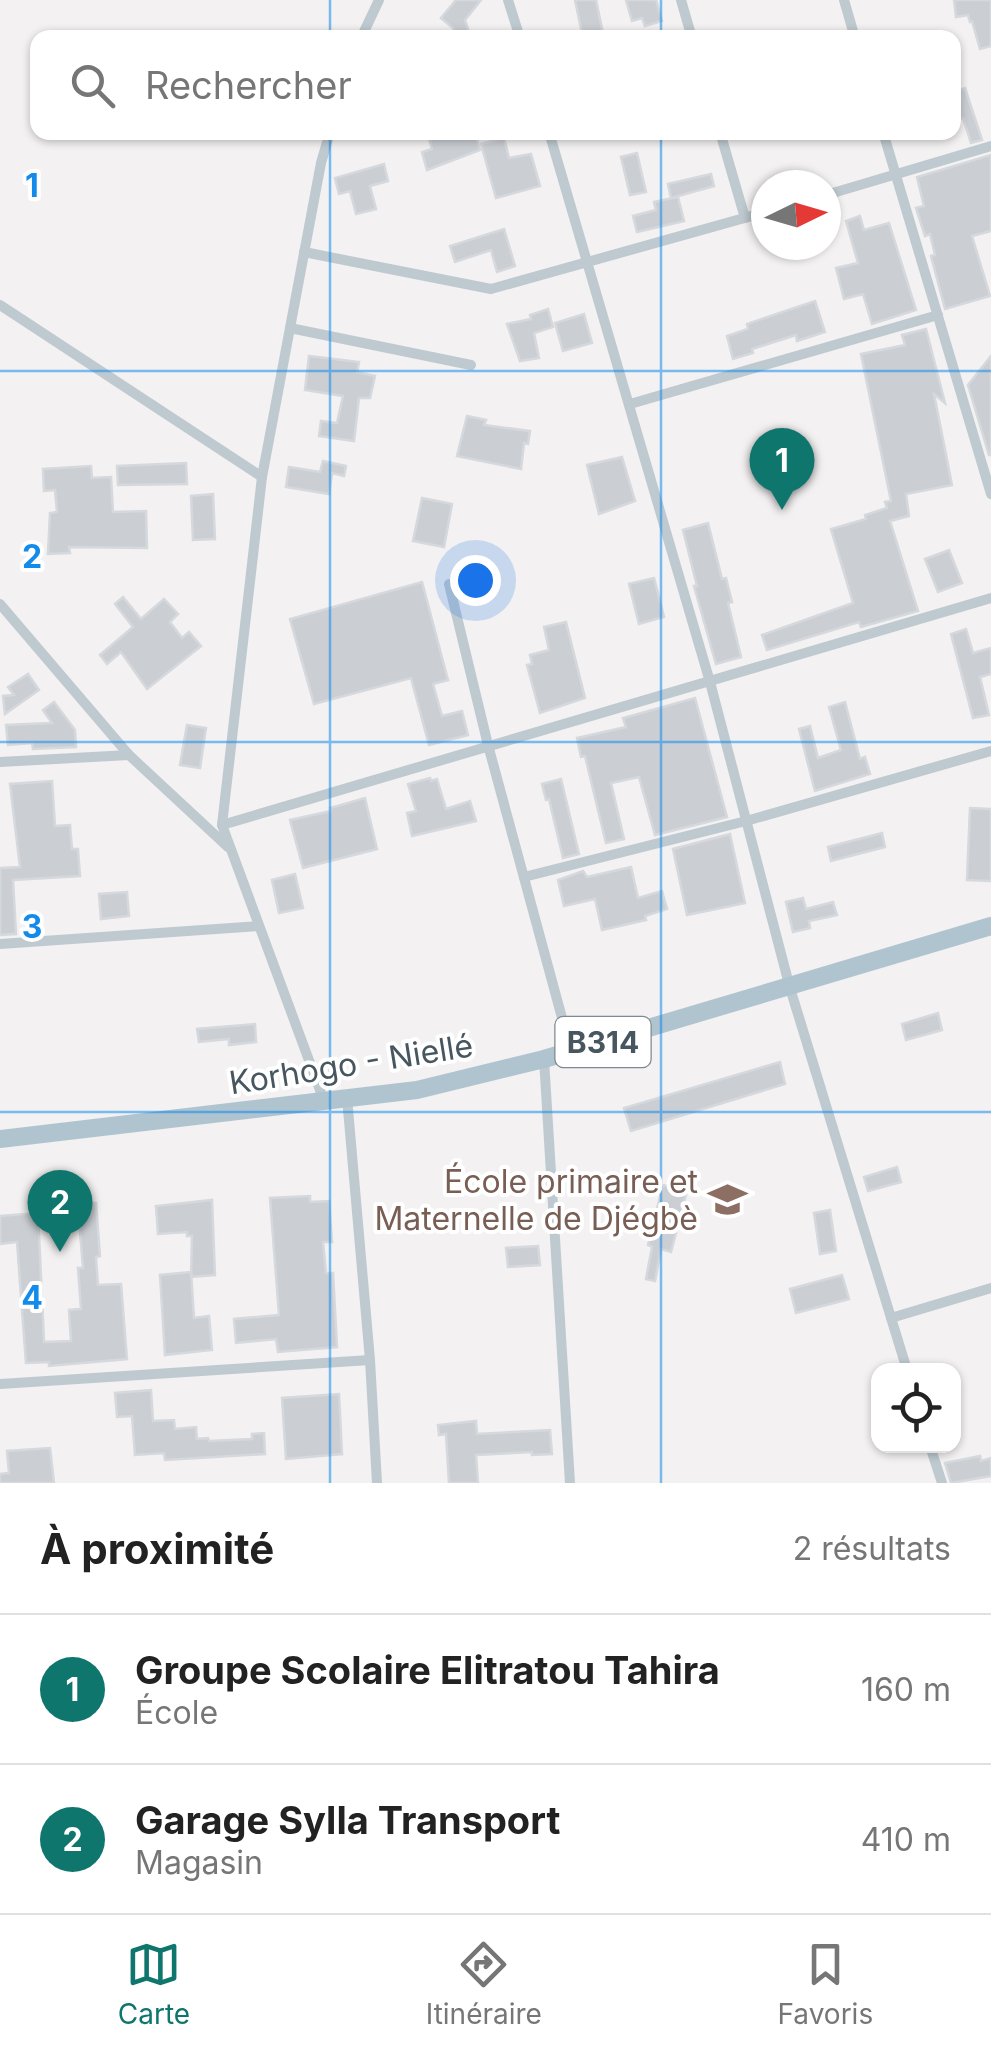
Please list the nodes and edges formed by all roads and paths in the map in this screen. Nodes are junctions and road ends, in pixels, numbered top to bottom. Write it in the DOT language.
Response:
graph roads {
  1 [pos="379,0"];
  2 [pos="508,0"];
  3 [pos="680,0"];
  4 [pos="844,0"];
  5 [pos="365,30"];
  6 [pos="517,30"];
  7 [pos="689,30"];
  8 [pos="853,30"];
  9 [pos="328,140"];
  10 [pos="551,140"];
  11 [pos="722,140"];
  12 [pos="885,140"];
  13 [pos="991,146"];
  14 [pos="896,174"];
  15 [pos="841,190"];
  16 [pos="751,216"];
  17 [pos="745,218"];
  18 [pos="304,252"];
  19 [pos="589,264"];
  20 [pos="0,305"];
  21 [pos="938,315"];
  22 [pos="290,328"];
  23 [pos="470,365"];
  24 [pos="630,404"];
  25 [pos="987,460"];
  26 [pos="262,477"];
  27 [pos="991,494"];
  28 [pos="449,584"];
  29 [pos="991,598"];
  30 [pos="0,604"];
  31 [pos="710,682"];
  32 [pos="488,745"];
  33 [pos="991,751"];
  34 [pos="129,755"];
  35 [pos="0,762"];
  36 [pos="746,820"];
  37 [pos="222,824"];
  38 [pos="229,848"];
  39 [pos="524,877"];
  40 [pos="258,926"];
  41 [pos="991,926"];
  42 [pos="0,944"];
  43 [pos="790,988"];
  44 [pos="571,1051"];
  45 [pos="544,1060"];
  46 [pos="347,1098"];
  47 [pos="324,1102"];
  48 [pos="0,1138"];
  49 [pos="991,1288"];
  50 [pos="892,1318"];
  51 [pos="370,1360"];
  52 [pos="906,1363"];
  53 [pos="0,1384"];
  54 [pos="932,1453"];
  55 [pos="376,1483"];
  56 [pos="570,1483"];
  57 [pos="942,1483"];
  1 -- 5 [label="street"];
  2 -- 6 [label="street"];
  3 -- 7 [label="street"];
  4 -- 8 [label="street"];
  9 -- 18 [label="street"];
  10 -- 19 [label="street"];
  11 -- 17 [label="street"];
  12 -- 14 [label="street"];
  13 -- 14 [label="street"];
  14 -- 15 [label="street"];
  14 -- 21 [label="street"];
  16 -- 17 [label="street"];
  17 -- 19 [label="street"];
  18 -- 19 [label="street"];
  18 -- 22 [label="street"];
  19 -- 24 [label="street"];
  20 -- 26 [label="street"];
  21 -- 24 [label="street"];
  21 -- 25 [label="street"];
  22 -- 23 [label="street"];
  22 -- 26 [label="street"];
  24 -- 31 [label="street"];
  25 -- 27 [label="street"];
  26 -- 37 [label="street"];
  28 -- 32 [label="street"];
  29 -- 31 [label="street"];
  30 -- 34 [label="street"];
  31 -- 32 [label="street"];
  31 -- 36 [label="street"];
  32 -- 37 [label="street"];
  32 -- 39 [label="street"];
  33 -- 36 [label="street"];
  34 -- 35 [label="street"];
  34 -- 38 [label="street"];
  36 -- 39 [label="street"];
  36 -- 43 [label="street"];
  37 -- 38 [label="street"];
  38 -- 40 [label="street"];
  39 -- 44 [label="street"];
  40 -- 42 [label="street"];
  40 -- 47 [label="street"];
  41 -- 43 [label="main road, Korhogo - Niellé / B314"];
  43 -- 44 [label="main road, Korhogo - Niellé / B314"];
  43 -- 50 [label="street"];
  44 -- 45 [label="main road, Korhogo - Niellé / B314"];
  45 -- 46 [label="main road, Korhogo - Niellé / B314"];
  45 -- 56 [label="street"];
  46 -- 47 [label="main road, Korhogo - Niellé / B314"];
  46 -- 51 [label="street"];
  47 -- 48 [label="main road, Korhogo - Niellé / B314"];
  49 -- 50 [label="street"];
  50 -- 52 [label="street"];
  51 -- 53 [label="street"];
  51 -- 55 [label="street"];
  54 -- 57 [label="street"];
}
